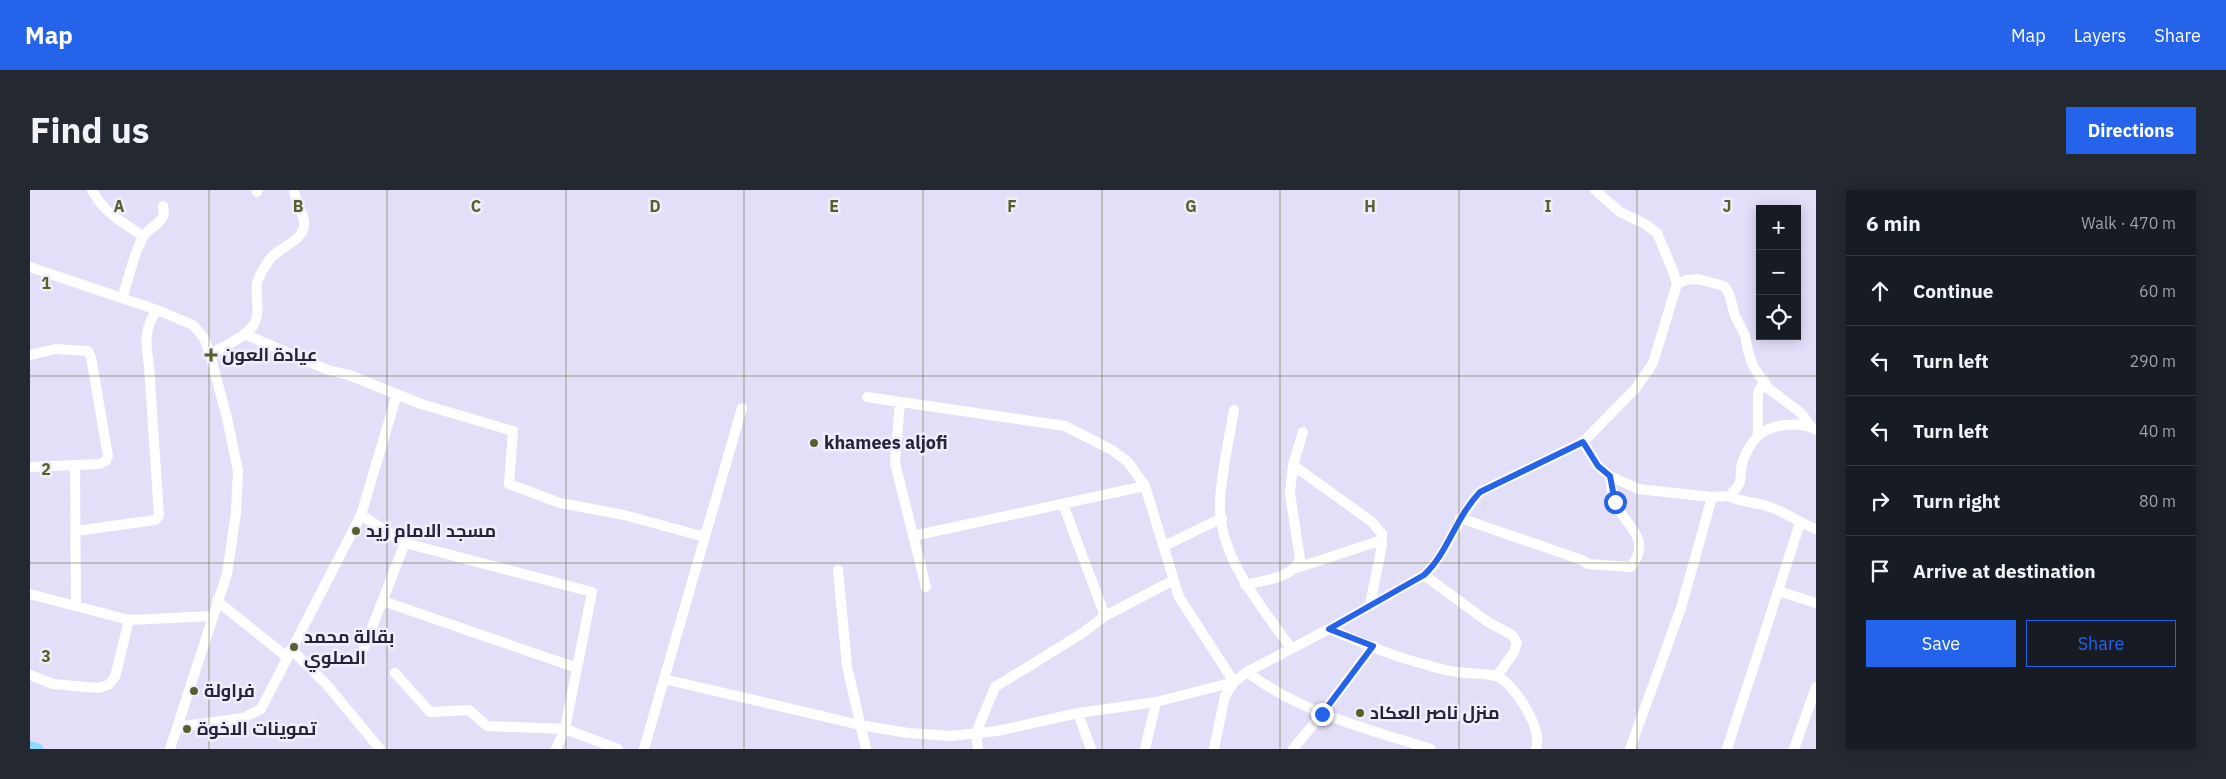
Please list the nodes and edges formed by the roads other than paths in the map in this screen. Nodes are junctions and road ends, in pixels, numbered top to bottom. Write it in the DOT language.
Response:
graph roads {
  1 [pos="92,190"];
  2 [pos="294,190"];
  3 [pos="1595,190"];
  4 [pos="163,206"];
  5 [pos="143,236"];
  6 [pos="30,268"];
  7 [pos="1677,284"];
  8 [pos="122,298"];
  9 [pos="157,310"];
  10 [pos="244,334"];
  11 [pos="210,354"];
  12 [pos="30,355"];
  13 [pos="1764,381"];
  14 [pos="397,394"];
  15 [pos="867,397"];
  16 [pos="900,402"];
  17 [pos="742,408"];
  18 [pos="1234,410"];
  19 [pos="1814,429"];
  20 [pos="1303,432"];
  21 [pos="1758,434"];
  22 [pos="1583,442"];
  23 [pos="1293,465"];
  24 [pos="75,466"];
  25 [pos="30,467"];
  26 [pos="1610,476"];
  27 [pos="1145,486"];
  28 [pos="1729,496"];
  29 [pos="1712,497"];
  30 [pos="1063,504"];
  31 [pos="360,515"];
  32 [pos="1222,518"];
  33 [pos="1460,518"];
  34 [pos="1800,523"];
  35 [pos="1816,528"];
  36 [pos="75,530"];
  37 [pos="913,536"];
  38 [pos="705,537"];
  39 [pos="1382,540"];
  40 [pos="405,543"];
  41 [pos="1164,546"];
  42 [pos="1297,568"];
  43 [pos="838,570"];
  44 [pos="1424,575"];
  45 [pos="1174,580"];
  46 [pos="1245,585"];
  47 [pos="926,587"];
  48 [pos="1778,591"];
  49 [pos="30,594"];
  50 [pos="217,601"];
  51 [pos="383,601"];
  52 [pos="1816,603"];
  53 [pos="1370,605"];
  54 [pos="76,606"];
  55 [pos="213,616"];
  56 [pos="1105,616"];
  57 [pos="130,620"];
  58 [pos="1329,629"];
  59 [pos="1373,646"];
  60 [pos="364,648"];
  61 [pos="1291,648"];
  62 [pos="289,653"];
  63 [pos="577,668"];
  64 [pos="1247,672"];
  65 [pos="395,674"];
  66 [pos="30,675"];
  67 [pos="1497,676"];
  68 [pos="664,678"];
  69 [pos="1234,682"];
  70 [pos="1816,687"];
  71 [pos="1156,702"];
  72 [pos="1078,713"];
  73 [pos="1322,714"];
  74 [pos="860,725"];
  75 [pos="177,727"];
  76 [pos="565,729"];
  77 [pos="976,733"];
  78 [pos="30,747"];
  79 [pos="37,749"];
  80 [pos="170,749"];
  81 [pos="380,749"];
  82 [pos="556,749"];
  83 [pos="618,749"];
  84 [pos="644,749"];
  85 [pos="866,749"];
  86 [pos="978,749"];
  87 [pos="1091,749"];
  88 [pos="1145,749"];
  89 [pos="1214,749"];
  90 [pos="1293,749"];
  91 [pos="1431,749"];
  92 [pos="1536,749"];
  93 [pos="1630,749"];
  94 [pos="1727,749"];
  95 [pos="1794,749"];
  1 -- 5 [label="street"];
  2 -- 10 [label="street"];
  3 -- 7 [label="street"];
  4 -- 5 [label="street"];
  5 -- 8 [label="street"];
  6 -- 8 [label="street"];
  7 -- 13 [label="street"];
  7 -- 22 [label="street"];
  8 -- 9 [label="street"];
  9 -- 11 [label="street"];
  9 -- 36 [label="street"];
  10 -- 11 [label="street"];
  10 -- 14 [label="street"];
  11 -- 50 [label="street"];
  12 -- 24 [label="street"];
  13 -- 19 [label="street"];
  13 -- 21 [label="street"];
  14 -- 31 [label="street"];
  14 -- 38 [label="street"];
  15 -- 16 [label="street"];
  16 -- 27 [label="street"];
  16 -- 37 [label="street"];
  17 -- 38 [label="street"];
  18 -- 32 [label="street"];
  19 -- 21 [label="street"];
  20 -- 23 [label="street"];
  21 -- 28 [label="street"];
  22 -- 26 [label="street"];
  22 -- 33 [label="street"];
  23 -- 39 [label="street"];
  23 -- 42 [label="street"];
  24 -- 25 [label="street"];
  24 -- 36 [label="street"];
  26 -- 29 [label="street"];
  26 -- 33 [label="street"];
  27 -- 30 [label="street"];
  27 -- 41 [label="street"];
  28 -- 29 [label="street"];
  28 -- 34 [label="street"];
  29 -- 93 [label="street"];
  30 -- 37 [label="street"];
  30 -- 56 [label="street"];
  31 -- 40 [label="street"];
  31 -- 62 [label="street"];
  32 -- 41 [label="street"];
  32 -- 46 [label="street"];
  33 -- 44 [label="street"];
  34 -- 35 [label="street"];
  34 -- 48 [label="street"];
  36 -- 54 [label="street"];
  37 -- 47 [label="street"];
  38 -- 68 [label="street"];
  39 -- 42 [label="street"];
  39 -- 53 [label="street"];
  40 -- 51 [label="street"];
  40 -- 63 [label="street"];
  41 -- 45 [label="street"];
  42 -- 46 [label="street"];
  43 -- 74 [label="street"];
  44 -- 53 [label="street"];
  44 -- 67 [label="street"];
  45 -- 56 [label="street"];
  45 -- 69 [label="street"];
  46 -- 61 [label="street"];
  48 -- 52 [label="street"];
  48 -- 94 [label="street"];
  49 -- 54 [label="street"];
  50 -- 55 [label="street"];
  50 -- 62 [label="street"];
  51 -- 60 [label="street"];
  51 -- 63 [label="street"];
  53 -- 58 [label="street"];
  54 -- 57 [label="street"];
  55 -- 57 [label="street"];
  55 -- 75 [label="street"];
  56 -- 77 [label="street"];
  57 -- 66 [label="street"];
  58 -- 59 [label="street"];
  58 -- 61 [label="street"];
  59 -- 67 [label="street"];
  59 -- 73 [label="street"];
  61 -- 64 [label="street"];
  62 -- 75 [label="street"];
  62 -- 81 [label="street"];
  63 -- 76 [label="street"];
  64 -- 69 [label="street"];
  64 -- 73 [label="street"];
  65 -- 76 [label="street"];
  67 -- 92 [label="street"];
  68 -- 74 [label="street"];
  68 -- 84 [label="street"];
  69 -- 71 [label="street"];
  69 -- 89 [label="street"];
  70 -- 95 [label="street"];
  71 -- 72 [label="street"];
  71 -- 88 [label="street"];
  72 -- 77 [label="street"];
  72 -- 87 [label="street"];
  73 -- 90 [label="street"];
  73 -- 91 [label="street"];
  74 -- 77 [label="street"];
  74 -- 85 [label="street"];
  75 -- 80 [label="street"];
  76 -- 82 [label="street"];
  76 -- 83 [label="street"];
  77 -- 86 [label="street"];
  78 -- 79 [label="main road"];
}
